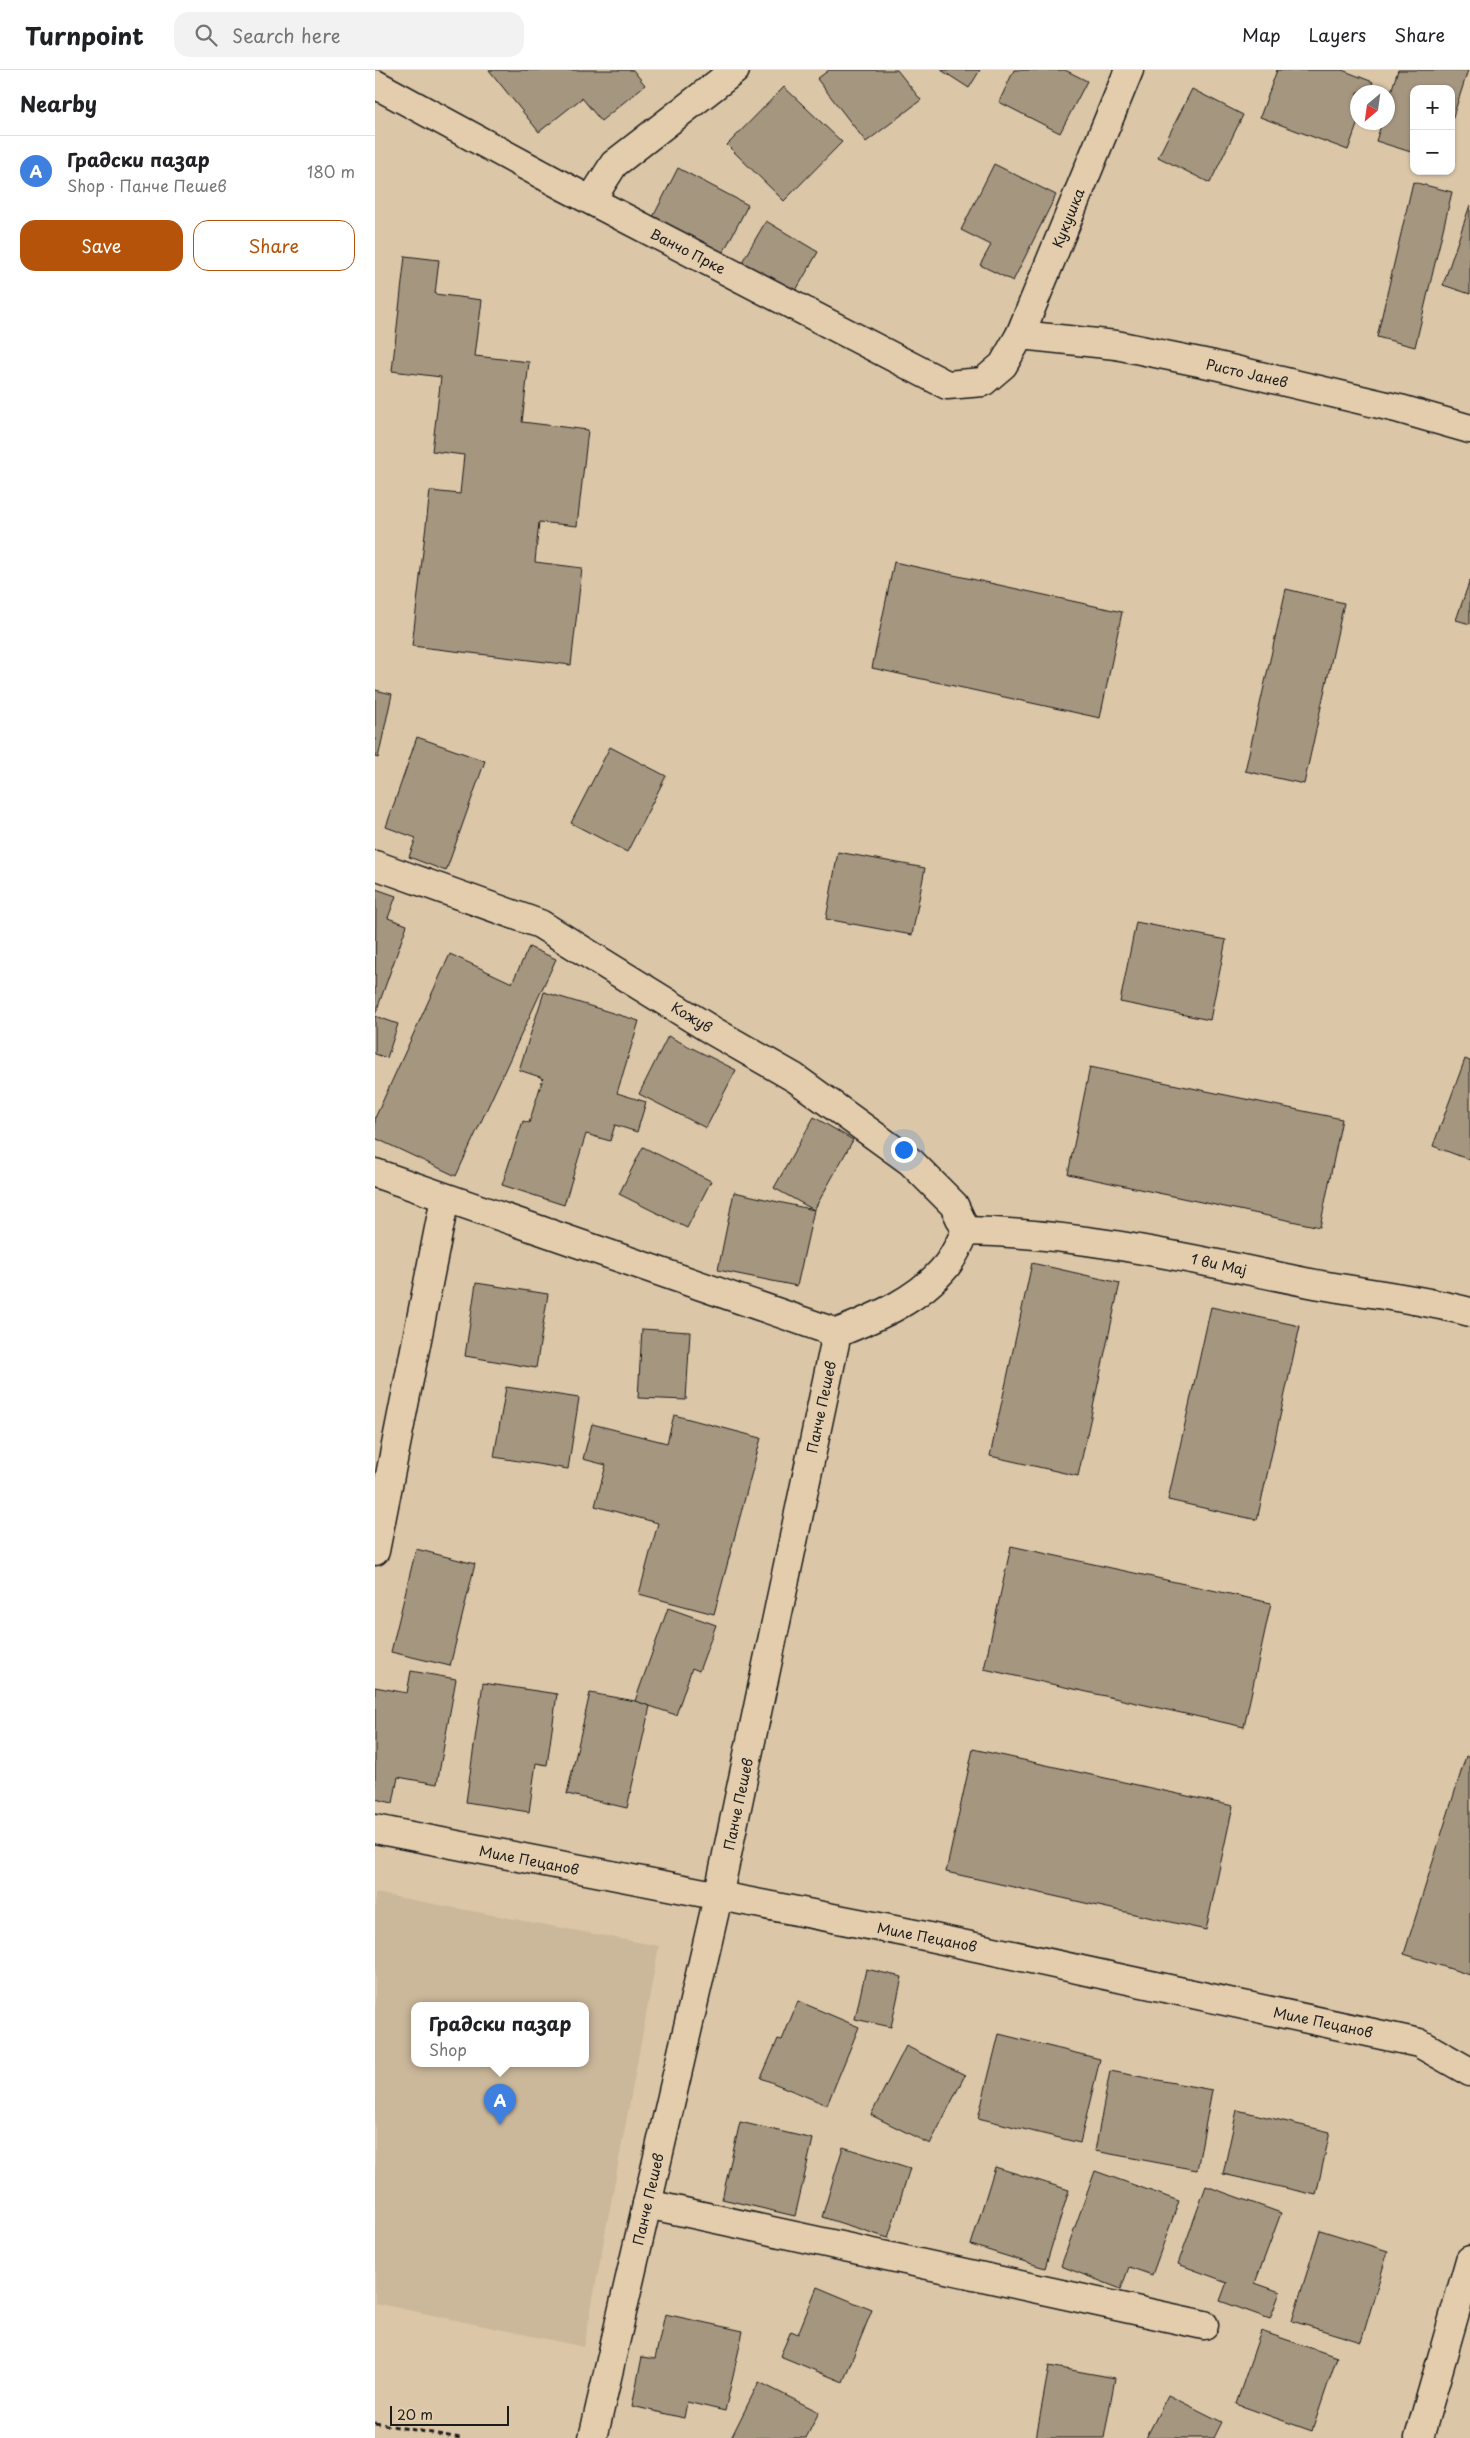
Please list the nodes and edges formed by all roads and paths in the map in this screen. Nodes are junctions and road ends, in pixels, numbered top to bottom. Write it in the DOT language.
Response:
graph roads {
  1 [pos="735,70"];
  2 [pos="1129,70"];
  3 [pos="375,84"];
  4 [pos="591,200"];
  5 [pos="1020,335"];
  6 [pos="1003,365"];
  7 [pos="1470,429"];
  8 [pos="375,865"];
  9 [pos="375,1173"];
  10 [pos="445,1198"];
  11 [pos="966,1231"];
  12 [pos="1470,1312"];
  13 [pos="837,1333"];
  14 [pos="375,1551"];
  15 [pos="375,1830"];
  16 [pos="719,1897"];
  17 [pos="1470,2072"];
  18 [pos="647,2204"];
  19 [pos="1470,2260"];
  20 [pos="1204,2325"];
  21 [pos="375,2422"];
  22 [pos="460,2438"];
  23 [pos="593,2438"];
  24 [pos="1419,2438"];
  1 -- 4 [label="street"];
  2 -- 5 [label="street, Кукушка"];
  3 -- 4 [label="street, Ванчо Прке"];
  4 -- 6 [label="street, Ванчо Прке"];
  5 -- 6 [label="street, Кукушка"];
  5 -- 7 [label="street, Ристо Јанев"];
  8 -- 11 [label="street, Кожув"];
  9 -- 10 [label="street"];
  10 -- 13 [label="street"];
  10 -- 14 [label="street"];
  11 -- 12 [label="street, 1 ви Мај"];
  11 -- 13 [label="street"];
  13 -- 16 [label="street, Панче Пешев"];
  15 -- 16 [label="street, Миле Пецанов"];
  16 -- 17 [label="street, Миле Пецанов"];
  16 -- 18 [label="street, Панче Пешев"];
  18 -- 20 [label="street"];
  18 -- 23 [label="street, Панче Пешев"];
  19 -- 24 [label="street"];
  21 -- 22 [label="path"];
}
